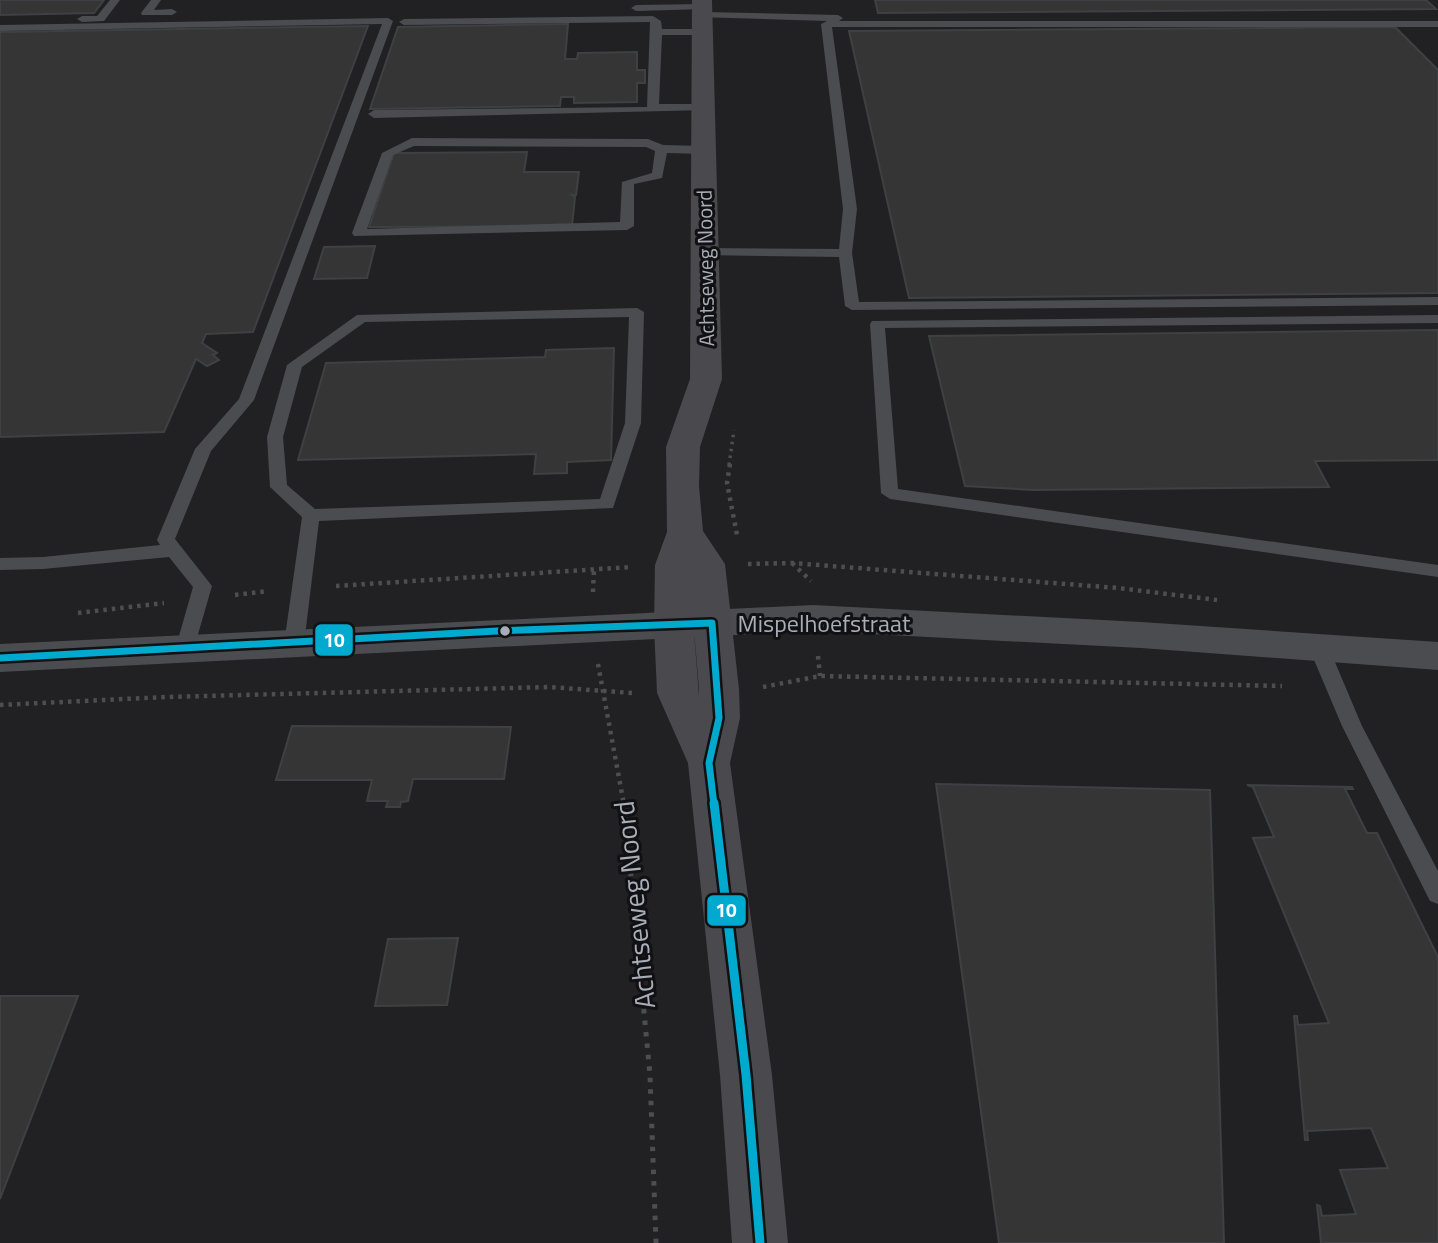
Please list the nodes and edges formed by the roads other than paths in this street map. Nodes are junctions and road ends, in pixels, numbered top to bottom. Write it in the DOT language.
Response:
graph roads {
  1 [pos="115,0"];
  2 [pos="156,0"];
  3 [pos="804,0"];
  4 [pos="397,10"];
  5 [pos="411,10"];
  6 [pos="188,12"];
  7 [pos="244,12"];
  8 [pos="702,14"];
  9 [pos="807,14"];
  10 [pos="1438,14"];
  11 [pos="749,15"];
  12 [pos="843,18"];
  13 [pos="0,20"];
  14 [pos="404,22"];
  15 [pos="1438,24"];
  16 [pos="0,28"];
  17 [pos="656,32"];
  18 [pos="653,107"];
  19 [pos="704,108"];
  20 [pos="374,114"];
  21 [pos="661,149"];
  22 [pos="704,150"];
  23 [pos="705,252"];
  24 [pos="845,253"];
  25 [pos="1438,301"];
  26 [pos="1438,319"];
  27 [pos="311,515"];
  28 [pos="174,550"];
  29 [pos="0,564"];
  30 [pos="1438,571"];
  31 [pos="692,624"];
  32 [pos="294,644"];
  33 [pos="1319,648"];
  34 [pos="185,650"];
  35 [pos="1438,656"];
  36 [pos="0,658"];
  37 [pos="1438,894"];
  38 [pos="760,1243"];
  1 -- 13 [label="lane"];
  2 -- 6 [label="lane"];
  3 -- 9 [label="lane"];
  4 -- 7 [label="lane"];
  5 -- 8 [label="lane"];
  8 -- 11 [label="lane"];
  8 -- 17 [label="lane"];
  8 -- 19 [label="street, Achtseweg Noord"];
  9 -- 11 [label="lane"];
  9 -- 12 [label="lane"];
  10 -- 12 [label="lane"];
  11 -- 12 [label="lane"];
  14 -- 17 [label="lane"];
  15 -- 24 [label="lane"];
  16 -- 28 [label="lane"];
  17 -- 18 [label="lane"];
  18 -- 19 [label="lane"];
  18 -- 20 [label="lane"];
  19 -- 22 [label="street, Achtseweg Noord"];
  21 -- 21 [label="lane"];
  21 -- 22 [label="lane"];
  22 -- 23 [label="street, Achtseweg Noord"];
  23 -- 24 [label="lane"];
  23 -- 31 [label="street, Achtseweg Noord"];
  24 -- 25 [label="lane"];
  26 -- 30 [label="lane"];
  27 -- 27 [label="lane"];
  27 -- 32 [label="lane"];
  28 -- 29 [label="lane"];
  28 -- 34 [label="lane"];
  31 -- 32 [label="street, Mispelhoefstraat"];
  31 -- 33 [label="street, Mispelhoefstraat"];
  31 -- 38 [label="street, Achtseweg Noord"];
  32 -- 34 [label="street, Mispelhoefstraat"];
  33 -- 35 [label="street, Mispelhoefstraat"];
  33 -- 37 [label="lane"];
  34 -- 36 [label="street, Mispelhoefstraat"];
}
